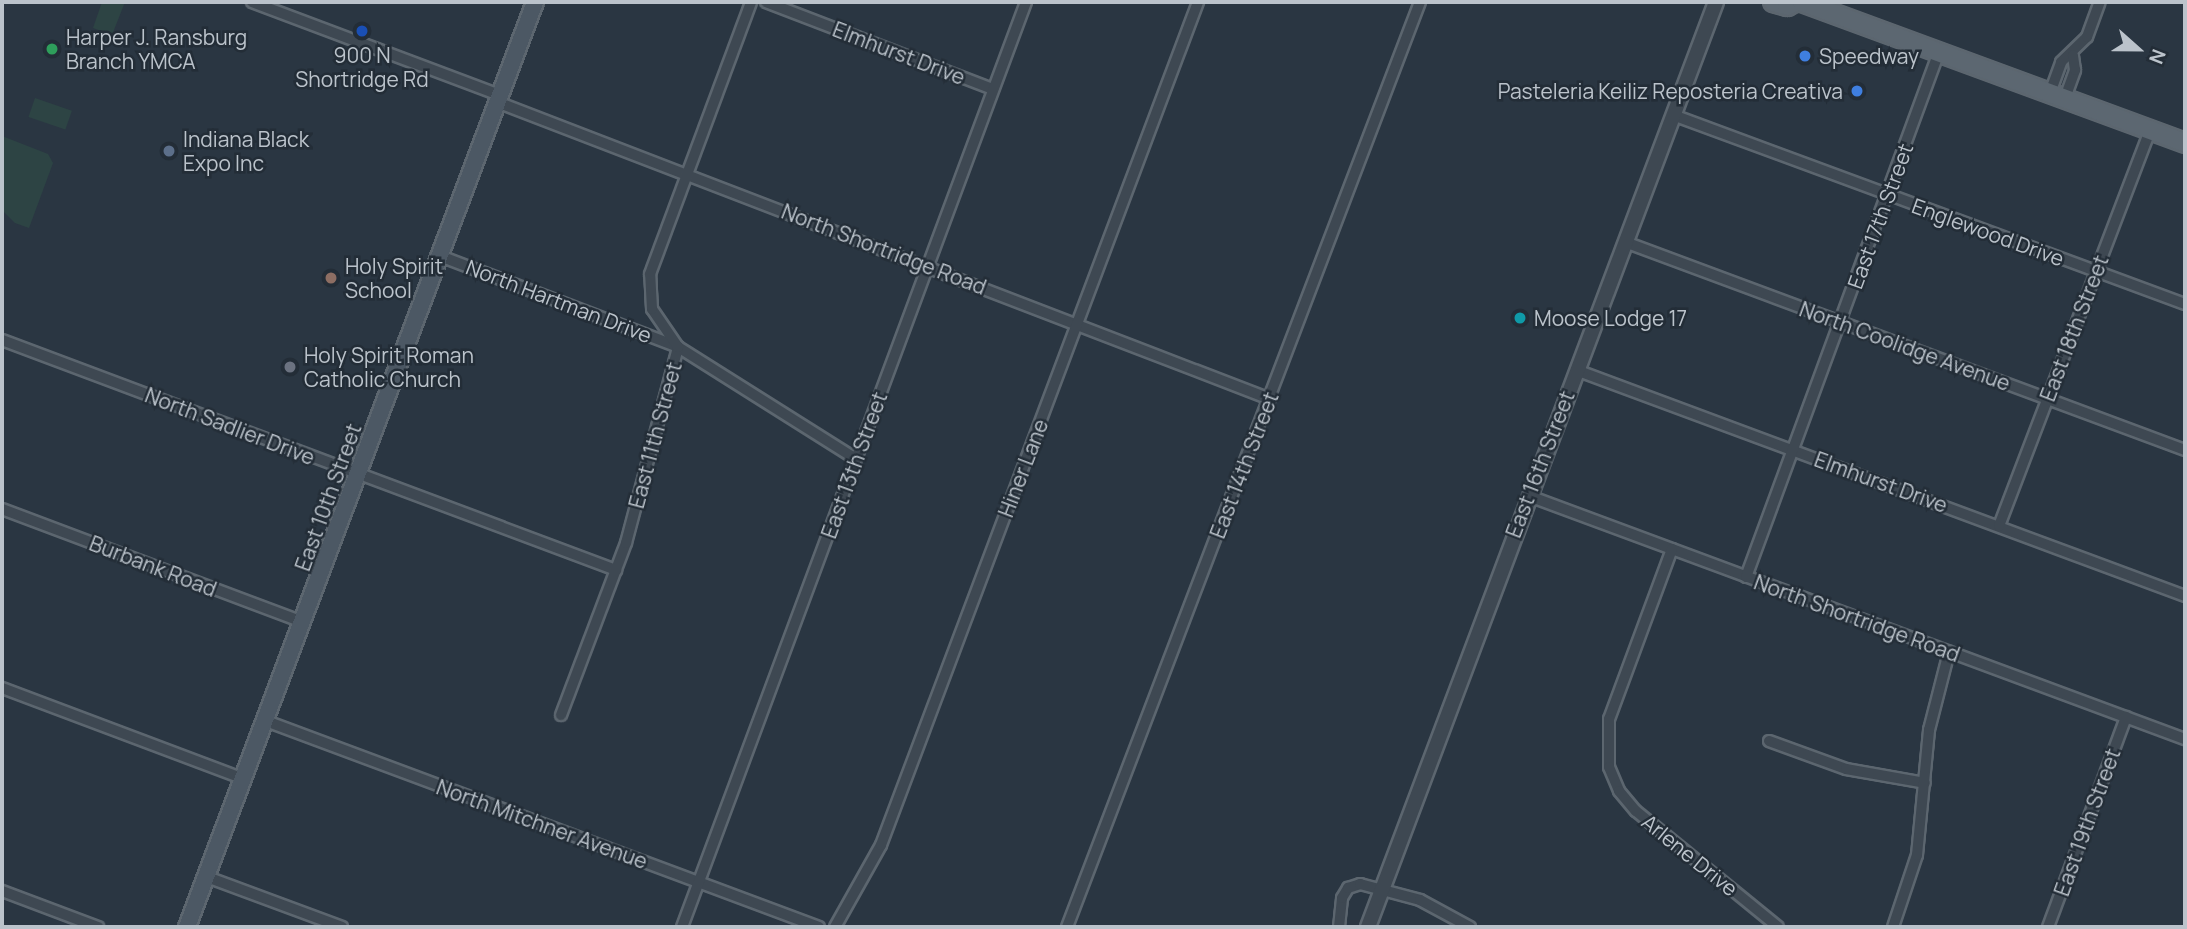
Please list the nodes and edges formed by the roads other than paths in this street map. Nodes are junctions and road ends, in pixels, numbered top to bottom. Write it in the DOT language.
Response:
graph roads {
  1 [pos="252,2"];
  2 [pos="535,2"];
  3 [pos="751,2"];
  4 [pos="766,2"];
  5 [pos="1026,2"];
  6 [pos="1198,2"];
  7 [pos="1420,2"];
  8 [pos="1716,2"];
  9 [pos="1773,2"];
  10 [pos="1795,2"];
  11 [pos="1802,2"];
  12 [pos="2100,2"];
  13 [pos="1939,52"];
  14 [pos="993,89"];
  15 [pos="2057,95"];
  16 [pos="498,99"];
  17 [pos="1673,115"];
  18 [pos="2150,130"];
  19 [pos="2185,143"];
  20 [pos="687,174"];
  21 [pos="1888,195"];
  22 [pos="1625,242"];
  23 [pos="440,256"];
  24 [pos="928,266"];
  25 [pos="2096,271"];
  26 [pos="2185,304"];
  27 [pos="1840,322"];
  28 [pos="1077,323"];
  29 [pos="2,340"];
  30 [pos="678,347"];
  31 [pos="1576,370"];
  32 [pos="2047,398"];
  33 [pos="1270,399"];
  34 [pos="1793,450"];
  35 [pos="2185,450"];
  36 [pos="856,459"];
  37 [pos="359,474"];
  38 [pos="1528,496"];
  39 [pos="2,509"];
  40 [pos="1998,526"];
  41 [pos="1672,549"];
  42 [pos="616,570"];
  43 [pos="1746,577"];
  44 [pos="2185,596"];
  45 [pos="303,622"];
  46 [pos="1949,652"];
  47 [pos="2,688"];
  48 [pos="561,715"];
  49 [pos="2126,717"];
  50 [pos="266,721"];
  51 [pos="2185,739"];
  52 [pos="1769,741"];
  53 [pos="244,779"];
  54 [pos="1925,783"];
  55 [pos="207,877"];
  56 [pos="699,883"];
  57 [pos="1380,887"];
  58 [pos="2,891"];
  59 [pos="98,927"];
  60 [pos="187,927"];
  61 [pos="342,927"];
  62 [pos="682,927"];
  63 [pos="819,927"];
  64 [pos="835,927"];
  65 [pos="1067,927"];
  66 [pos="1339,927"];
  67 [pos="1368,927"];
  68 [pos="1470,927"];
  69 [pos="1778,927"];
  70 [pos="1894,927"];
  71 [pos="2048,927"];
  1 -- 16 [label="street, North Shortridge Road"];
  2 -- 16 [label="main road, East 10th Street"];
  3 -- 20 [label="street, East 11th Street"];
  4 -- 14 [label="street, Elmhurst Drive"];
  5 -- 14 [label="street, East 13th Street"];
  6 -- 28 [label="street, Hiner Lane"];
  7 -- 33 [label="street, East 14th Street"];
  8 -- 17 [label="street, East 16th Street"];
  9 -- 10 [label="main road"];
  11 -- 13 [label="main road"];
  12 -- 15 [label="street"];
  13 -- 15 [label="main road"];
  13 -- 21 [label="street, East 17th Street"];
  14 -- 24 [label="street, East 13th Street"];
  15 -- 18 [label="main road"];
  16 -- 20 [label="street, North Shortridge Road"];
  16 -- 23 [label="main road, East 10th Street"];
  17 -- 21 [label="street, Englewood Drive"];
  17 -- 22 [label="street, East 16th Street"];
  18 -- 19 [label="main road"];
  18 -- 25 [label="street, East 18th Street"];
  20 -- 24 [label="street, North Shortridge Road"];
  20 -- 30 [label="street, East 11th Street"];
  21 -- 25 [label="street, Englewood Drive"];
  21 -- 27 [label="street, East 17th Street"];
  22 -- 27 [label="street, North Coolidge Avenue"];
  22 -- 31 [label="street, East 16th Street"];
  23 -- 30 [label="street, North Hartman Drive"];
  23 -- 37 [label="main road, East 10th Street"];
  24 -- 28 [label="street, North Shortridge Road"];
  24 -- 36 [label="street, East 13th Street"];
  25 -- 26 [label="street, Englewood Drive"];
  25 -- 32 [label="street, East 18th Street"];
  27 -- 32 [label="street, North Coolidge Avenue"];
  27 -- 34 [label="street, East 17th Street"];
  28 -- 33 [label="street, North Shortridge Road"];
  28 -- 64 [label="street, Hiner Lane"];
  29 -- 37 [label="street, North Sadlier Drive"];
  30 -- 36 [label="street, North Hartman Drive"];
  30 -- 42 [label="street, East 11th Street"];
  31 -- 34 [label="street, Elmhurst Drive"];
  31 -- 38 [label="street, East 16th Street"];
  32 -- 35 [label="street, North Coolidge Avenue"];
  32 -- 40 [label="street, East 18th Street"];
  33 -- 65 [label="street, East 14th Street"];
  34 -- 40 [label="street, Elmhurst Drive"];
  34 -- 43 [label="street, East 17th Street"];
  36 -- 56 [label="street, East 13th Street"];
  37 -- 42 [label="street, North Sadlier Drive"];
  37 -- 45 [label="main road, East 10th Street"];
  38 -- 41 [label="street, North Shortridge Road"];
  38 -- 57 [label="street, East 16th Street"];
  39 -- 45 [label="street, Burbank Road"];
  40 -- 44 [label="street, Elmhurst Drive"];
  41 -- 43 [label="street, North Shortridge Road"];
  41 -- 69 [label="street, Arlene Drive"];
  42 -- 48 [label="street, East 11th Street"];
  43 -- 46 [label="street, North Shortridge Road"];
  45 -- 50 [label="main road, East 10th Street"];
  46 -- 49 [label="street, North Shortridge Road"];
  46 -- 54 [label="street"];
  47 -- 53 [label="street"];
  49 -- 51 [label="street, North Shortridge Road"];
  49 -- 71 [label="street, East 19th Street"];
  50 -- 53 [label="main road, East 10th Street"];
  50 -- 56 [label="street, North Mitchner Avenue"];
  52 -- 54 [label="street"];
  53 -- 55 [label="main road, East 10th Street"];
  54 -- 70 [label="street"];
  55 -- 60 [label="main road, East 10th Street"];
  55 -- 61 [label="street"];
  56 -- 62 [label="street, East 13th Street"];
  56 -- 63 [label="street, North Mitchner Avenue"];
  57 -- 66 [label="street"];
  57 -- 67 [label="street, East 16th Street"];
  57 -- 68 [label="street"];
  58 -- 59 [label="street"];
}
